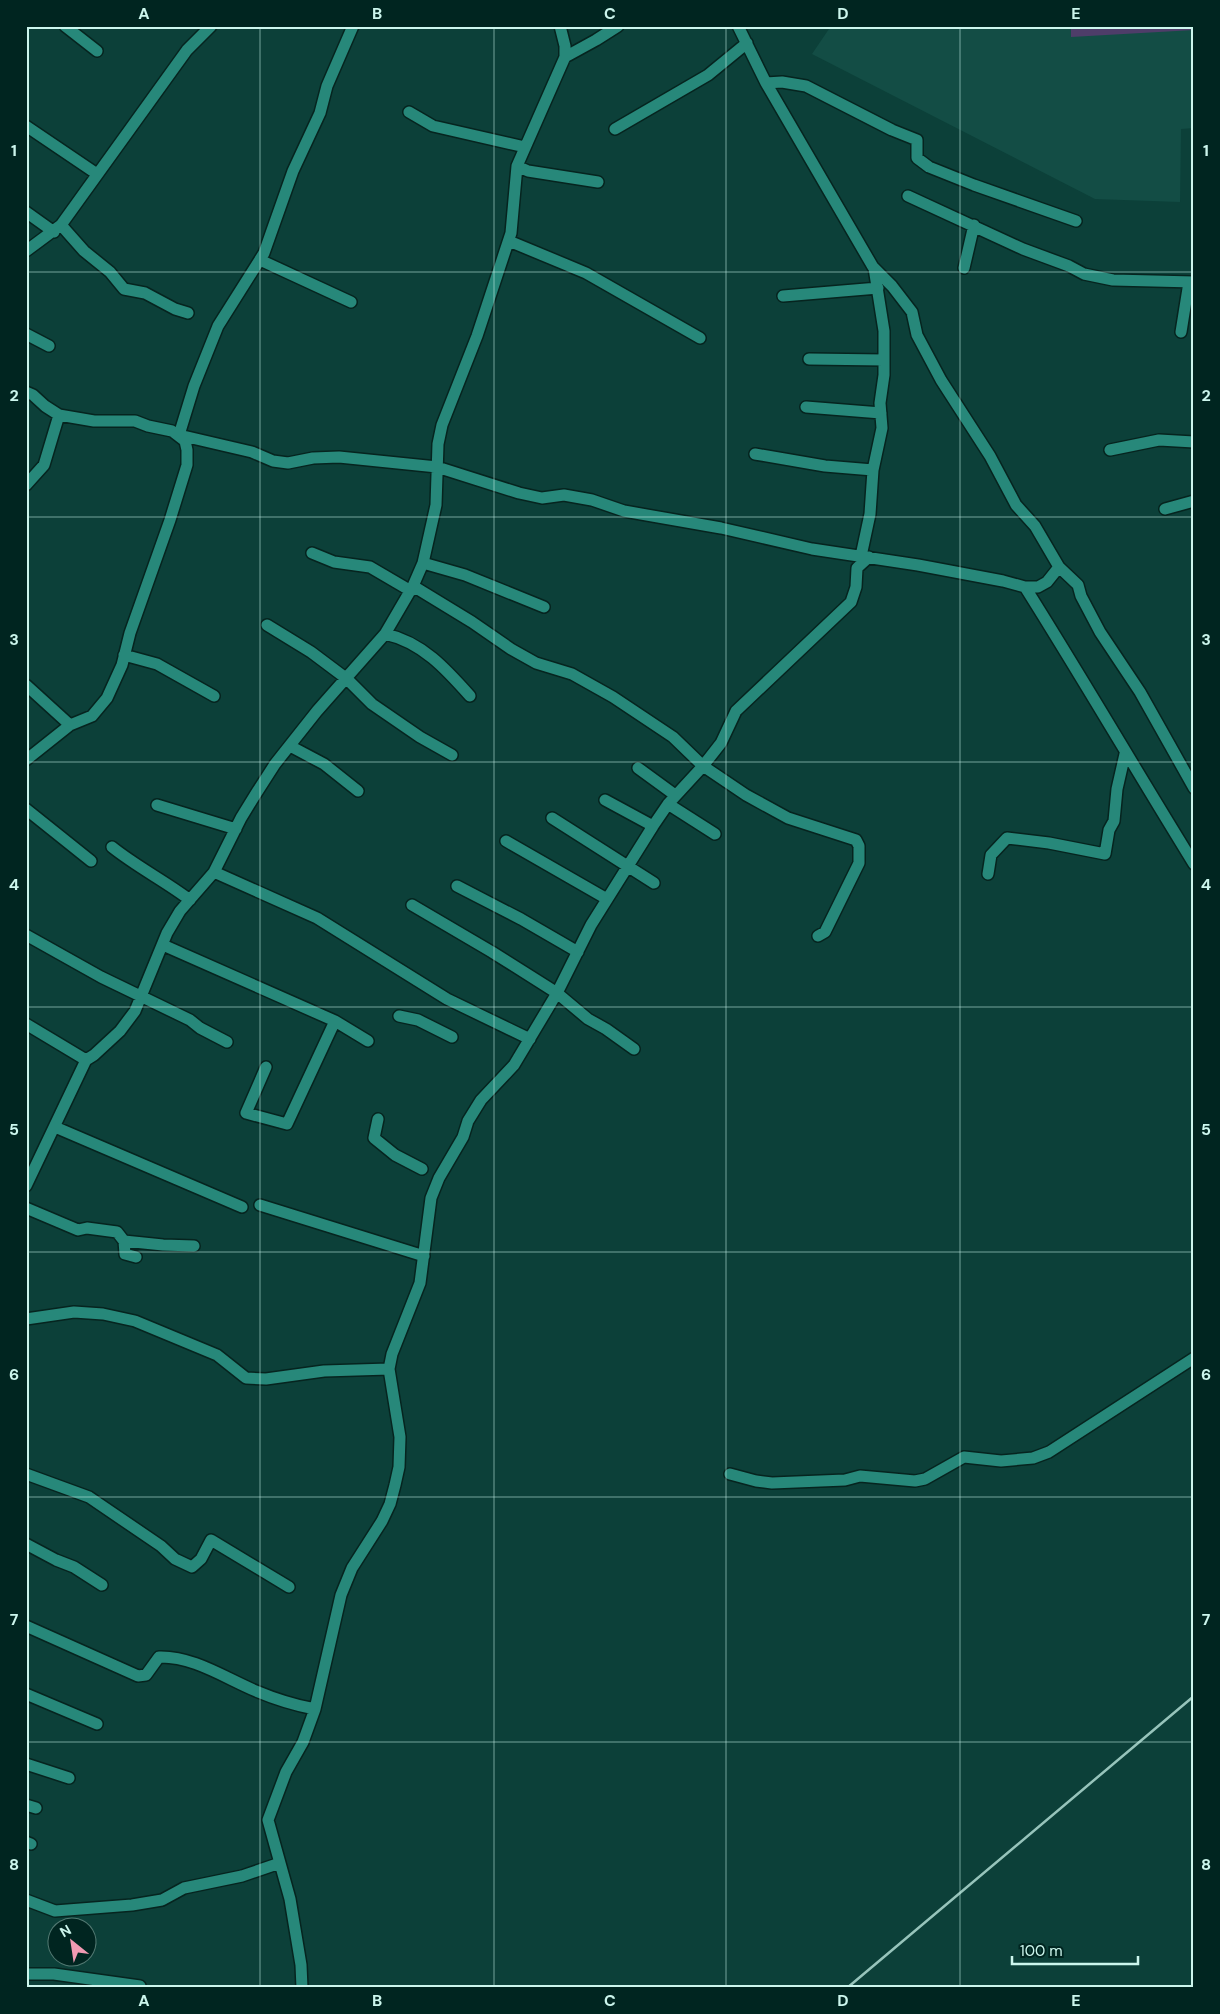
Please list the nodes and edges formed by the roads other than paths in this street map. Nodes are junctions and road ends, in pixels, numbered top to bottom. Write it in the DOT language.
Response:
graph roads {
  1 [pos="65,26"];
  2 [pos="211,26"];
  3 [pos="354,26"];
  4 [pos="560,26"];
  5 [pos="618,26"];
  6 [pos="738,26"];
  7 [pos="746,43"];
  8 [pos="98,51"];
  9 [pos="565,56"];
  10 [pos="766,83"];
  11 [pos="409,112"];
  12 [pos="26,126"];
  13 [pos="615,129"];
  14 [pos="525,147"];
  15 [pos="517,166"];
  16 [pos="97,174"];
  17 [pos="598,182"];
  18 [pos="908,196"];
  19 [pos="26,212"];
  20 [pos="1076,222"];
  21 [pos="974,225"];
  22 [pos="58,228"];
  23 [pos="509,241"];
  24 [pos="26,251"];
  25 [pos="260,260"];
  26 [pos="873,267"];
  27 [pos="964,268"];
  28 [pos="1192,282"];
  29 [pos="878,288"];
  30 [pos="782,296"];
  31 [pos="352,302"];
  32 [pos="188,313"];
  33 [pos="1181,332"];
  34 [pos="26,334"];
  35 [pos="700,338"];
  36 [pos="49,346"];
  37 [pos="809,359"];
  38 [pos="884,360"];
  39 [pos="26,392"];
  40 [pos="806,407"];
  41 [pos="881,413"];
  42 [pos="59,415"];
  43 [pos="178,435"];
  44 [pos="1194,442"];
  45 [pos="1110,450"];
  46 [pos="756,454"];
  47 [pos="437,467"];
  48 [pos="873,470"];
  49 [pos="26,485"];
  50 [pos="1194,502"];
  51 [pos="1165,509"];
  52 [pos="312,553"];
  53 [pos="865,556"];
  54 [pos="423,563"];
  55 [pos="1059,567"];
  56 [pos="412,588"];
  57 [pos="1025,588"];
  58 [pos="544,608"];
  59 [pos="268,624"];
  60 [pos="385,634"];
  61 [pos="124,655"];
  62 [pos="347,679"];
  63 [pos="26,685"];
  64 [pos="214,696"];
  65 [pos="470,696"];
  66 [pos="70,725"];
  67 [pos="290,746"];
  68 [pos="1125,754"];
  69 [pos="452,755"];
  70 [pos="26,760"];
  71 [pos="703,766"];
  72 [pos="638,768"];
  73 [pos="1194,788"];
  74 [pos="358,792"];
  75 [pos="672,799"];
  76 [pos="605,800"];
  77 [pos="157,805"];
  78 [pos="26,809"];
  79 [pos="552,818"];
  80 [pos="653,826"];
  81 [pos="236,829"];
  82 [pos="715,834"];
  83 [pos="506,841"];
  84 [pos="112,847"];
  85 [pos="91,861"];
  86 [pos="1194,864"];
  87 [pos="629,865"];
  88 [pos="214,872"];
  89 [pos="988,874"];
  90 [pos="654,883"];
  91 [pos="457,886"];
  92 [pos="607,899"];
  93 [pos="190,900"];
  94 [pos="412,905"];
  95 [pos="26,935"];
  96 [pos="818,936"];
  97 [pos="163,945"];
  98 [pos="578,952"];
  99 [pos="557,993"];
  100 [pos="141,997"];
  101 [pos="399,1016"];
  102 [pos="335,1020"];
  103 [pos="26,1024"];
  104 [pos="452,1037"];
  105 [pos="530,1039"];
  106 [pos="368,1041"];
  107 [pos="227,1042"];
  108 [pos="634,1049"];
  109 [pos="86,1060"];
  110 [pos="266,1067"];
  111 [pos="378,1119"];
  112 [pos="55,1127"];
  113 [pos="422,1169"];
  114 [pos="26,1186"];
  115 [pos="260,1205"];
  116 [pos="242,1207"];
  117 [pos="26,1208"];
  118 [pos="124,1241"];
  119 [pos="194,1246"];
  120 [pos="424,1256"];
  121 [pos="136,1257"];
  122 [pos="26,1319"];
  123 [pos="1194,1358"];
  124 [pos="389,1369"];
  125 [pos="26,1474"];
  126 [pos="730,1474"];
  127 [pos="26,1544"];
  128 [pos="102,1585"];
  129 [pos="289,1587"];
  130 [pos="26,1626"];
  131 [pos="26,1694"];
  132 [pos="315,1709"];
  133 [pos="96,1724"];
  134 [pos="26,1764"];
  135 [pos="69,1778"];
  136 [pos="280,1863"];
  137 [pos="26,1900"];
  138 [pos="26,1974"];
  139 [pos="140,1986"];
  140 [pos="302,1988"];
  1 -- 8 [label="street"];
  2 -- 16 [label="street"];
  3 -- 25 [label="street"];
  4 -- 9 [label="street"];
  5 -- 9 [label="street"];
  6 -- 7 [label="street"];
  7 -- 10 [label="street"];
  7 -- 13 [label="street"];
  9 -- 14 [label="street"];
  10 -- 20 [label="street"];
  10 -- 26 [label="street"];
  11 -- 14 [label="street"];
  12 -- 16 [label="street"];
  14 -- 15 [label="street"];
  15 -- 17 [label="street"];
  15 -- 23 [label="street"];
  16 -- 22 [label="street"];
  18 -- 21 [label="street"];
  19 -- 22 [label="street"];
  21 -- 27 [label="street"];
  21 -- 28 [label="street"];
  22 -- 24 [label="street"];
  22 -- 32 [label="street"];
  23 -- 35 [label="street"];
  23 -- 47 [label="street"];
  25 -- 31 [label="street"];
  25 -- 43 [label="street"];
  26 -- 29 [label="street"];
  26 -- 55 [label="street"];
  28 -- 33 [label="street"];
  29 -- 30 [label="street"];
  29 -- 38 [label="street"];
  34 -- 36 [label="street"];
  37 -- 38 [label="street"];
  38 -- 41 [label="street"];
  39 -- 42 [label="street"];
  40 -- 41 [label="street"];
  41 -- 48 [label="street"];
  42 -- 43 [label="street"];
  42 -- 49 [label="street"];
  43 -- 47 [label="street"];
  43 -- 61 [label="street"];
  44 -- 45 [label="street"];
  46 -- 48 [label="street"];
  47 -- 53 [label="street"];
  47 -- 54 [label="street"];
  48 -- 53 [label="street"];
  50 -- 51 [label="street"];
  52 -- 56 [label="street"];
  53 -- 57 [label="street"];
  53 -- 71 [label="street"];
  54 -- 56 [label="street"];
  54 -- 58 [label="street"];
  55 -- 57 [label="street"];
  55 -- 73 [label="street"];
  56 -- 60 [label="street"];
  56 -- 71 [label="street"];
  57 -- 68 [label="street"];
  59 -- 62 [label="street"];
  60 -- 62 [label="street"];
  60 -- 65 [label="street"];
  61 -- 64 [label="street"];
  61 -- 66 [label="street"];
  62 -- 67 [label="street"];
  62 -- 69 [label="street"];
  63 -- 66 [label="street"];
  66 -- 70 [label="street"];
  67 -- 74 [label="street"];
  67 -- 81 [label="street"];
  68 -- 86 [label="street"];
  68 -- 89 [label="street"];
  71 -- 75 [label="street"];
  71 -- 96 [label="street"];
  72 -- 75 [label="street"];
  75 -- 80 [label="street"];
  75 -- 82 [label="street"];
  76 -- 80 [label="street"];
  77 -- 81 [label="street"];
  78 -- 85 [label="street"];
  79 -- 87 [label="street"];
  80 -- 87 [label="street"];
  81 -- 88 [label="street"];
  83 -- 92 [label="street"];
  84 -- 93 [label="street"];
  87 -- 90 [label="street"];
  87 -- 92 [label="street"];
  88 -- 93 [label="street"];
  88 -- 105 [label="street"];
  91 -- 98 [label="street"];
  92 -- 98 [label="street"];
  93 -- 97 [label="street"];
  94 -- 99 [label="street"];
  95 -- 100 [label="street"];
  97 -- 100 [label="street"];
  97 -- 102 [label="street"];
  98 -- 99 [label="street"];
  99 -- 105 [label="street"];
  99 -- 108 [label="street"];
  100 -- 107 [label="street"];
  100 -- 109 [label="street"];
  101 -- 104 [label="street"];
  102 -- 106 [label="street"];
  102 -- 110 [label="street"];
  103 -- 109 [label="street"];
  105 -- 120 [label="street"];
  109 -- 112 [label="street"];
  111 -- 113 [label="street"];
  112 -- 114 [label="street"];
  112 -- 116 [label="street"];
  115 -- 120 [label="street"];
  117 -- 118 [label="street"];
  118 -- 119 [label="street"];
  118 -- 121 [label="street"];
  120 -- 124 [label="street"];
  122 -- 124 [label="street"];
  123 -- 126 [label="street"];
  124 -- 132 [label="street"];
  125 -- 129 [label="street"];
  127 -- 128 [label="street"];
  130 -- 132 [label="street"];
  131 -- 133 [label="street"];
  132 -- 136 [label="street"];
  134 -- 135 [label="street"];
  136 -- 137 [label="street"];
  136 -- 140 [label="street"];
  138 -- 139 [label="street"];
}
